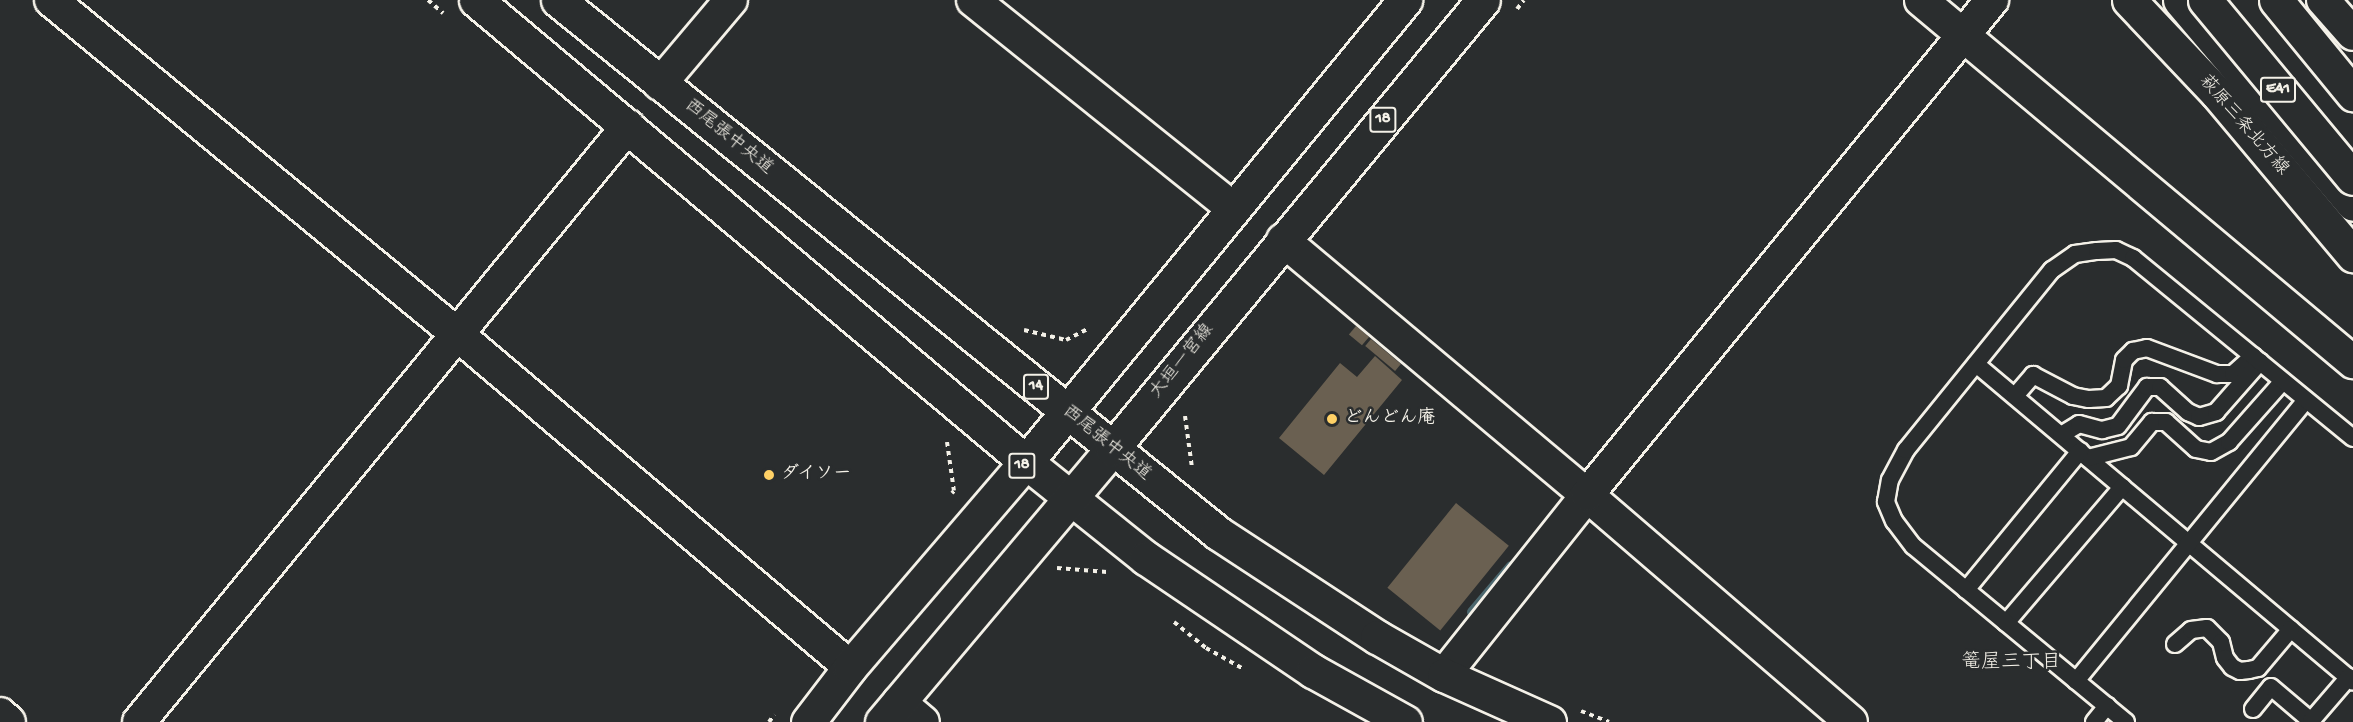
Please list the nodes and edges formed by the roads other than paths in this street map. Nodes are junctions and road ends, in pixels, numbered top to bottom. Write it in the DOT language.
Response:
graph roads {
  1 [pos="51,0"];
  2 [pos="476,0"];
  3 [pos="558,0"];
  4 [pos="731,0"];
  5 [pos="973,0"];
  6 [pos="1405,0"];
  7 [pos="1921,0"];
  8 [pos="1992,0"];
  9 [pos="2129,0"];
  10 [pos="2180,0"];
  11 [pos="2233,0"];
  12 [pos="2276,0"];
  13 [pos="2323,0"];
  14 [pos="1496,9"];
  15 [pos="2204,12"];
  16 [pos="2353,34"];
  17 [pos="1963,35"];
  18 [pos="660,84"];
  19 [pos="2353,94"];
  20 [pos="628,126"];
  21 [pos="2353,178"];
  22 [pos="2353,204"];
  23 [pos="1233,208"];
  24 [pos="1283,240"];
  25 [pos="2353,255"];
  26 [pos="457,334"];
  27 [pos="2257,359"];
  28 [pos="2353,362"];
  29 [pos="1976,364"];
  30 [pos="2283,381"];
  31 [pos="2015,396"];
  32 [pos="2306,400"];
  33 [pos="1067,412"];
  34 [pos="2061,435"];
  35 [pos="2353,438"];
  36 [pos="1113,449"];
  37 [pos="2084,454"];
  38 [pos="1026,462"];
  39 [pos="2122,487"];
  40 [pos="1587,495"];
  41 [pos="1071,499"];
  42 [pos="2190,543"];
  43 [pos="1966,590"];
  44 [pos="2006,623"];
  45 [pos="2291,629"];
  46 [pos="2175,645"];
  47 [pos="850,667"];
  48 [pos="1444,675"];
  49 [pos="2351,679"];
  50 [pos="2076,681"];
  51 [pos="2107,706"];
  52 [pos="2253,709"];
  53 [pos="0,714"];
  54 [pos="901,715"];
  55 [pos="1564,716"];
  56 [pos="9,722"];
  57 [pos="139,722"];
  58 [pos="808,722"];
  59 [pos="1405,722"];
  60 [pos="1851,722"];
  61 [pos="2094,722"];
  62 [pos="2126,722"];
  1 -- 26 [label="street"];
  2 -- 20 [label="main road"];
  3 -- 18 [label="main road, 西尾張中央道 / 14"];
  4 -- 18 [label="street"];
  5 -- 23 [label="street"];
  6 -- 23 [label="main road, 18"];
  7 -- 17 [label="street"];
  8 -- 17 [label="street"];
  9 -- 25 [label="main road, 萩原三条北方線"];
  10 -- 15 [label="main road, 萩原三条北方線"];
  11 -- 15 [label="street"];
  12 -- 19 [label="main road"];
  13 -- 16 [label="street"];
  14 -- 24 [label="main road, 大垣一宮線 / 18"];
  15 -- 21 [label="main road, E41, bridge"];
  15 -- 22 [label="main road, 萩原三条北方線"];
  17 -- 28 [label="street"];
  17 -- 40 [label="street"];
  18 -- 33 [label="main road, 西尾張中央道 / 14"];
  20 -- 26 [label="street"];
  20 -- 38 [label="main road"];
  23 -- 33 [label="main road, 18"];
  24 -- 36 [label="main road, 大垣一宮線 / 18"];
  24 -- 40 [label="street"];
  26 -- 47 [label="street"];
  26 -- 57 [label="street"];
  27 -- 29 [label="lane"];
  27 -- 30 [label="lane"];
  27 -- 31 [label="lane"];
  27 -- 34 [label="lane"];
  29 -- 31 [label="lane"];
  29 -- 43 [label="lane"];
  30 -- 32 [label="lane"];
  30 -- 37 [label="lane"];
  31 -- 34 [label="lane"];
  32 -- 35 [label="lane"];
  32 -- 42 [label="lane"];
  33 -- 36 [label="main road, 西尾張中央道 / 14"];
  33 -- 38 [label="main road, 18"];
  34 -- 37 [label="lane"];
  36 -- 41 [label="main road, 大垣一宮線 / 18"];
  36 -- 48 [label="main road, 西尾張中央道 / 14"];
  37 -- 39 [label="lane"];
  37 -- 43 [label="lane"];
  38 -- 41 [label="main road"];
  38 -- 47 [label="main road, 18"];
  39 -- 42 [label="lane"];
  39 -- 44 [label="lane"];
  40 -- 48 [label="street"];
  40 -- 60 [label="street"];
  41 -- 54 [label="main road, 大垣一宮線 / 18"];
  41 -- 59 [label="main road"];
  42 -- 45 [label="lane"];
  42 -- 50 [label="lane"];
  43 -- 44 [label="lane"];
  44 -- 50 [label="lane"];
  45 -- 46 [label="lane"];
  45 -- 49 [label="lane"];
  47 -- 58 [label="main road, 18"];
  48 -- 55 [label="main road, 西尾張中央道 / 14"];
  49 -- 52 [label="lane"];
  50 -- 51 [label="lane"];
  51 -- 61 [label="lane"];
  51 -- 62 [label="lane"];
  53 -- 56 [label="street"];
}
